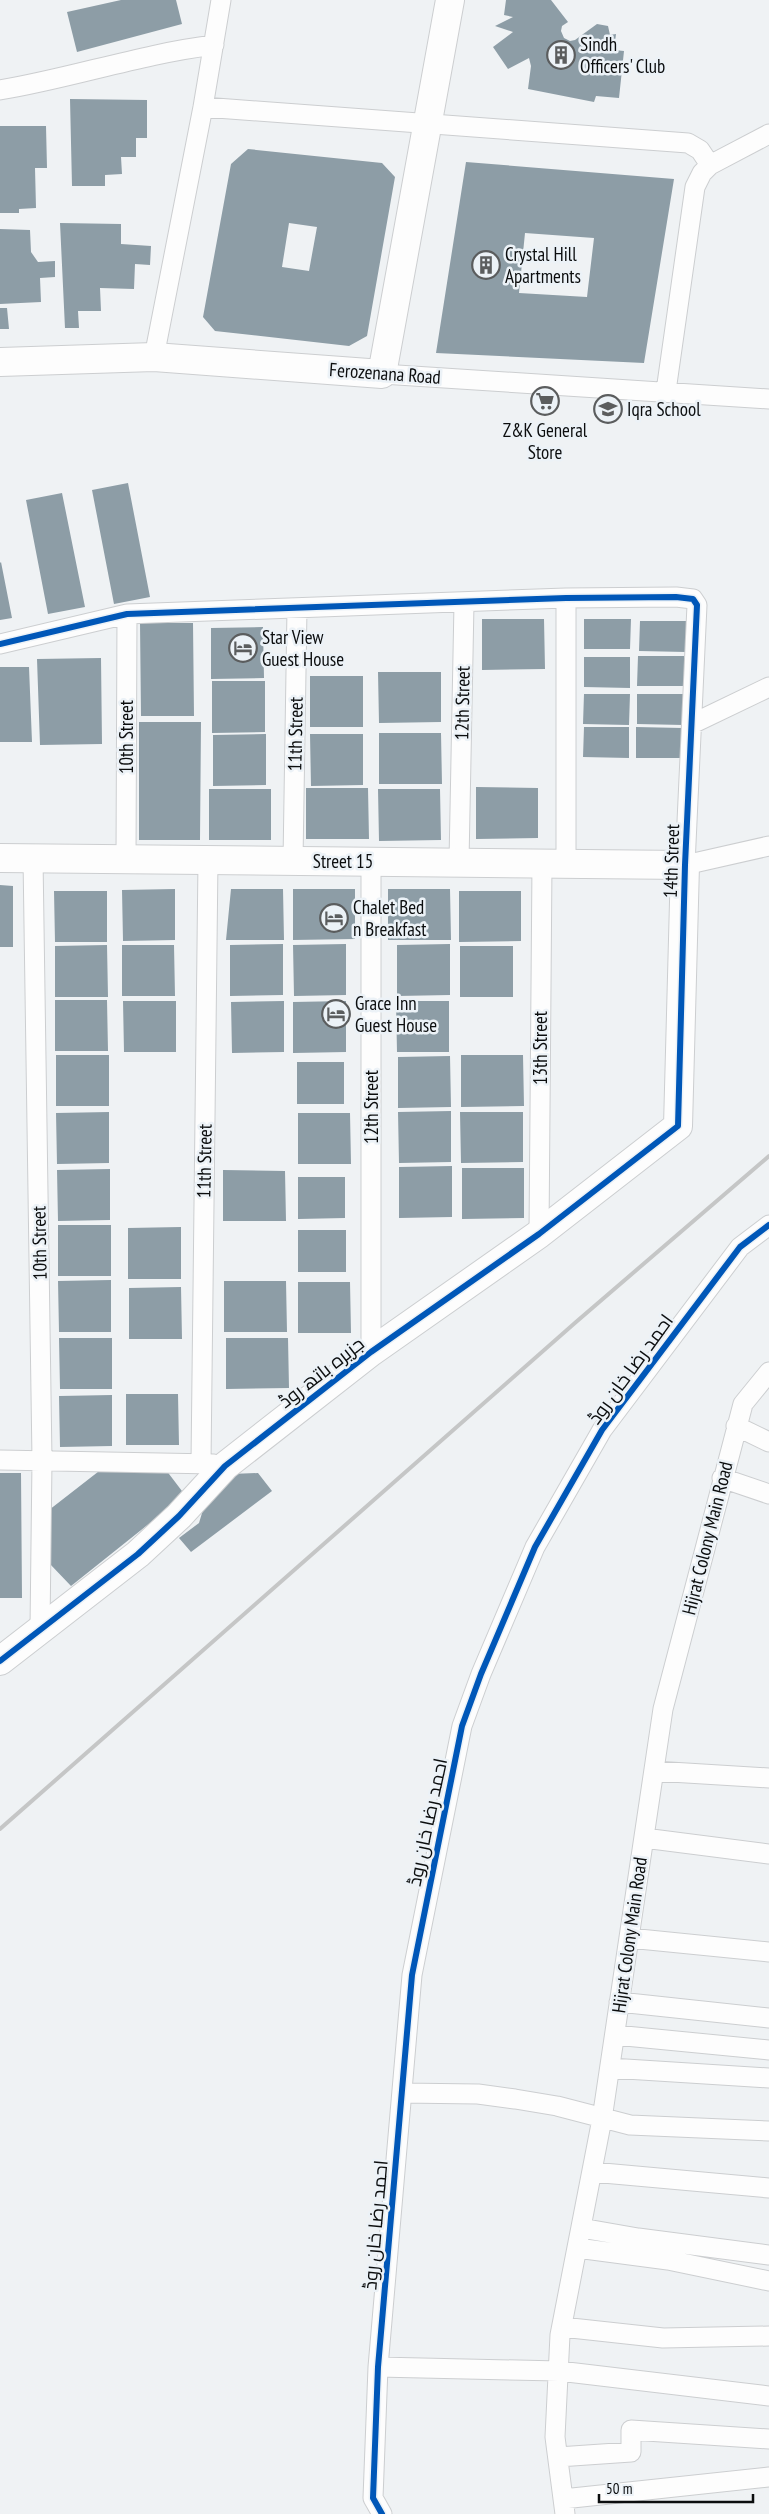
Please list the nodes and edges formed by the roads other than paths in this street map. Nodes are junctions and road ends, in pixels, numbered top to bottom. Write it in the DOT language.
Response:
graph roads {
  1 [pos="221,0"];
  2 [pos="450,0"];
  3 [pos="214,45"];
  4 [pos="0,90"];
  5 [pos="203,107"];
  6 [pos="427,124"];
  7 [pos="769,134"];
  8 [pos="710,165"];
  9 [pos="154,357"];
  10 [pos="0,362"];
  11 [pos="382,374"];
  12 [pos="666,391"];
  13 [pos="769,399"];
  14 [pos="566,598"];
  15 [pos="464,603"];
  16 [pos="297,608"];
  17 [pos="127,614"];
  18 [pos="0,644"];
  19 [pos="769,687"];
  20 [pos="692,724"];
  21 [pos="769,846"];
  22 [pos="0,858"];
  23 [pos="33,858"];
  24 [pos="126,859"];
  25 [pos="208,860"];
  26 [pos="293,861"];
  27 [pos="371,862"];
  28 [pos="459,862"];
  29 [pos="554,863"];
  30 [pos="685,865"];
  31 [pos="678,1126"];
  32 [pos="769,1225"];
  33 [pos="539,1234"];
  34 [pos="371,1352"];
  35 [pos="769,1372"];
  36 [pos="736,1426"];
  37 [pos="769,1442"];
  38 [pos="0,1460"];
  39 [pos="42,1460"];
  40 [pos="213,1464"];
  41 [pos="722,1478"];
  42 [pos="769,1494"];
  43 [pos="40,1628"];
  44 [pos="0,1661"];
  45 [pos="654,1771"];
  46 [pos="769,1778"];
  47 [pos="644,1838"];
  48 [pos="769,1854"];
  49 [pos="629,1938"];
  50 [pos="769,1952"];
  51 [pos="619,2002"];
  52 [pos="769,2018"];
  53 [pos="615,2035"];
  54 [pos="769,2050"];
  55 [pos="610,2068"];
  56 [pos="769,2078"];
  57 [pos="402,2093"];
  58 [pos="602,2119"];
  59 [pos="769,2131"];
  60 [pos="592,2172"];
  61 [pos="769,2188"];
  62 [pos="581,2228"];
  63 [pos="577,2248"];
  64 [pos="769,2255"];
  65 [pos="769,2281"];
  66 [pos="562,2328"];
  67 [pos="769,2336"];
  68 [pos="378,2367"];
  69 [pos="559,2371"];
  70 [pos="769,2396"];
  71 [pos="769,2439"];
  72 [pos="558,2457"];
  73 [pos="769,2477"];
  74 [pos="564,2507"];
  75 [pos="382,2514"];
  1 -- 3 [label="street"];
  2 -- 6 [label="street"];
  3 -- 4 [label="street"];
  3 -- 5 [label="street"];
  5 -- 6 [label="street"];
  5 -- 9 [label="street"];
  6 -- 8 [label="street"];
  6 -- 11 [label="street"];
  7 -- 8 [label="street"];
  8 -- 12 [label="street"];
  9 -- 10 [label="street, Ferozenana Road"];
  9 -- 11 [label="street, Ferozenana Road"];
  11 -- 12 [label="street, Ferozenana Road"];
  12 -- 13 [label="street, Ferozenana Road"];
  14 -- 15 [label="street"];
  14 -- 20 [label="street, 14th Street"];
  14 -- 29 [label="street, 13th Street"];
  15 -- 16 [label="street"];
  15 -- 28 [label="street, 12th Street"];
  16 -- 17 [label="street"];
  16 -- 26 [label="street, 11th Street"];
  17 -- 18 [label="street"];
  17 -- 24 [label="street, 10th Street"];
  19 -- 20 [label="street"];
  20 -- 30 [label="street, 14th Street"];
  21 -- 30 [label="street"];
  22 -- 23 [label="street, Street 15"];
  23 -- 24 [label="street, Street 15"];
  23 -- 39 [label="street, 10th Street"];
  24 -- 25 [label="street, Street 15"];
  25 -- 26 [label="street, Street 15"];
  25 -- 40 [label="street, 11th Street"];
  26 -- 27 [label="street, Street 15"];
  27 -- 28 [label="street, Street 15"];
  27 -- 34 [label="street, 12th Street"];
  28 -- 29 [label="street, Street 15"];
  29 -- 30 [label="street, Street 15"];
  29 -- 33 [label="street, 13th Street"];
  30 -- 31 [label="street, 14th Street"];
  31 -- 33 [label="street, جزیرہ باتھ روڈ"];
  32 -- 57 [label="street, احمد رضا خان روڈ"];
  33 -- 34 [label="street, جزیرہ باتھ روڈ"];
  34 -- 40 [label="street, جزیرہ باتھ روڈ"];
  35 -- 36 [label="street, Hijrat Colony Main Road"];
  36 -- 37 [label="street"];
  36 -- 41 [label="street, Hijrat Colony Main Road"];
  38 -- 39 [label="street"];
  39 -- 40 [label="street"];
  39 -- 43 [label="street, 10th Street"];
  40 -- 43 [label="street, جزیرہ باتھ روڈ"];
  41 -- 42 [label="street"];
  41 -- 45 [label="street, Hijrat Colony Main Road"];
  43 -- 44 [label="street, جزیرہ باتھ روڈ"];
  45 -- 46 [label="street"];
  45 -- 47 [label="street, Hijrat Colony Main Road"];
  47 -- 48 [label="street"];
  47 -- 49 [label="street, Hijrat Colony Main Road"];
  49 -- 50 [label="street"];
  49 -- 51 [label="street, Hijrat Colony Main Road"];
  51 -- 52 [label="street"];
  51 -- 53 [label="street, Hijrat Colony Main Road"];
  53 -- 54 [label="street"];
  53 -- 55 [label="street, Hijrat Colony Main Road"];
  55 -- 56 [label="street"];
  55 -- 58 [label="street, Hijrat Colony Main Road"];
  57 -- 58 [label="street"];
  57 -- 68 [label="street, احمد رضا خان روڈ"];
  58 -- 59 [label="street"];
  58 -- 60 [label="street, Hijrat Colony Main Road"];
  60 -- 61 [label="street"];
  60 -- 62 [label="street, Hijrat Colony Main Road"];
  62 -- 63 [label="street, Hijrat Colony Main Road"];
  62 -- 64 [label="street"];
  63 -- 65 [label="street"];
  63 -- 66 [label="street, Hijrat Colony Main Road"];
  66 -- 67 [label="street"];
  66 -- 69 [label="street, Hijrat Colony Main Road"];
  68 -- 69 [label="street"];
  68 -- 75 [label="street, احمد رضا خان روڈ"];
  69 -- 70 [label="street"];
  69 -- 72 [label="street, Hijrat Colony Main Road"];
  71 -- 72 [label="street"];
  72 -- 74 [label="street, Hijrat Colony Main Road"];
  73 -- 74 [label="street"];
}
